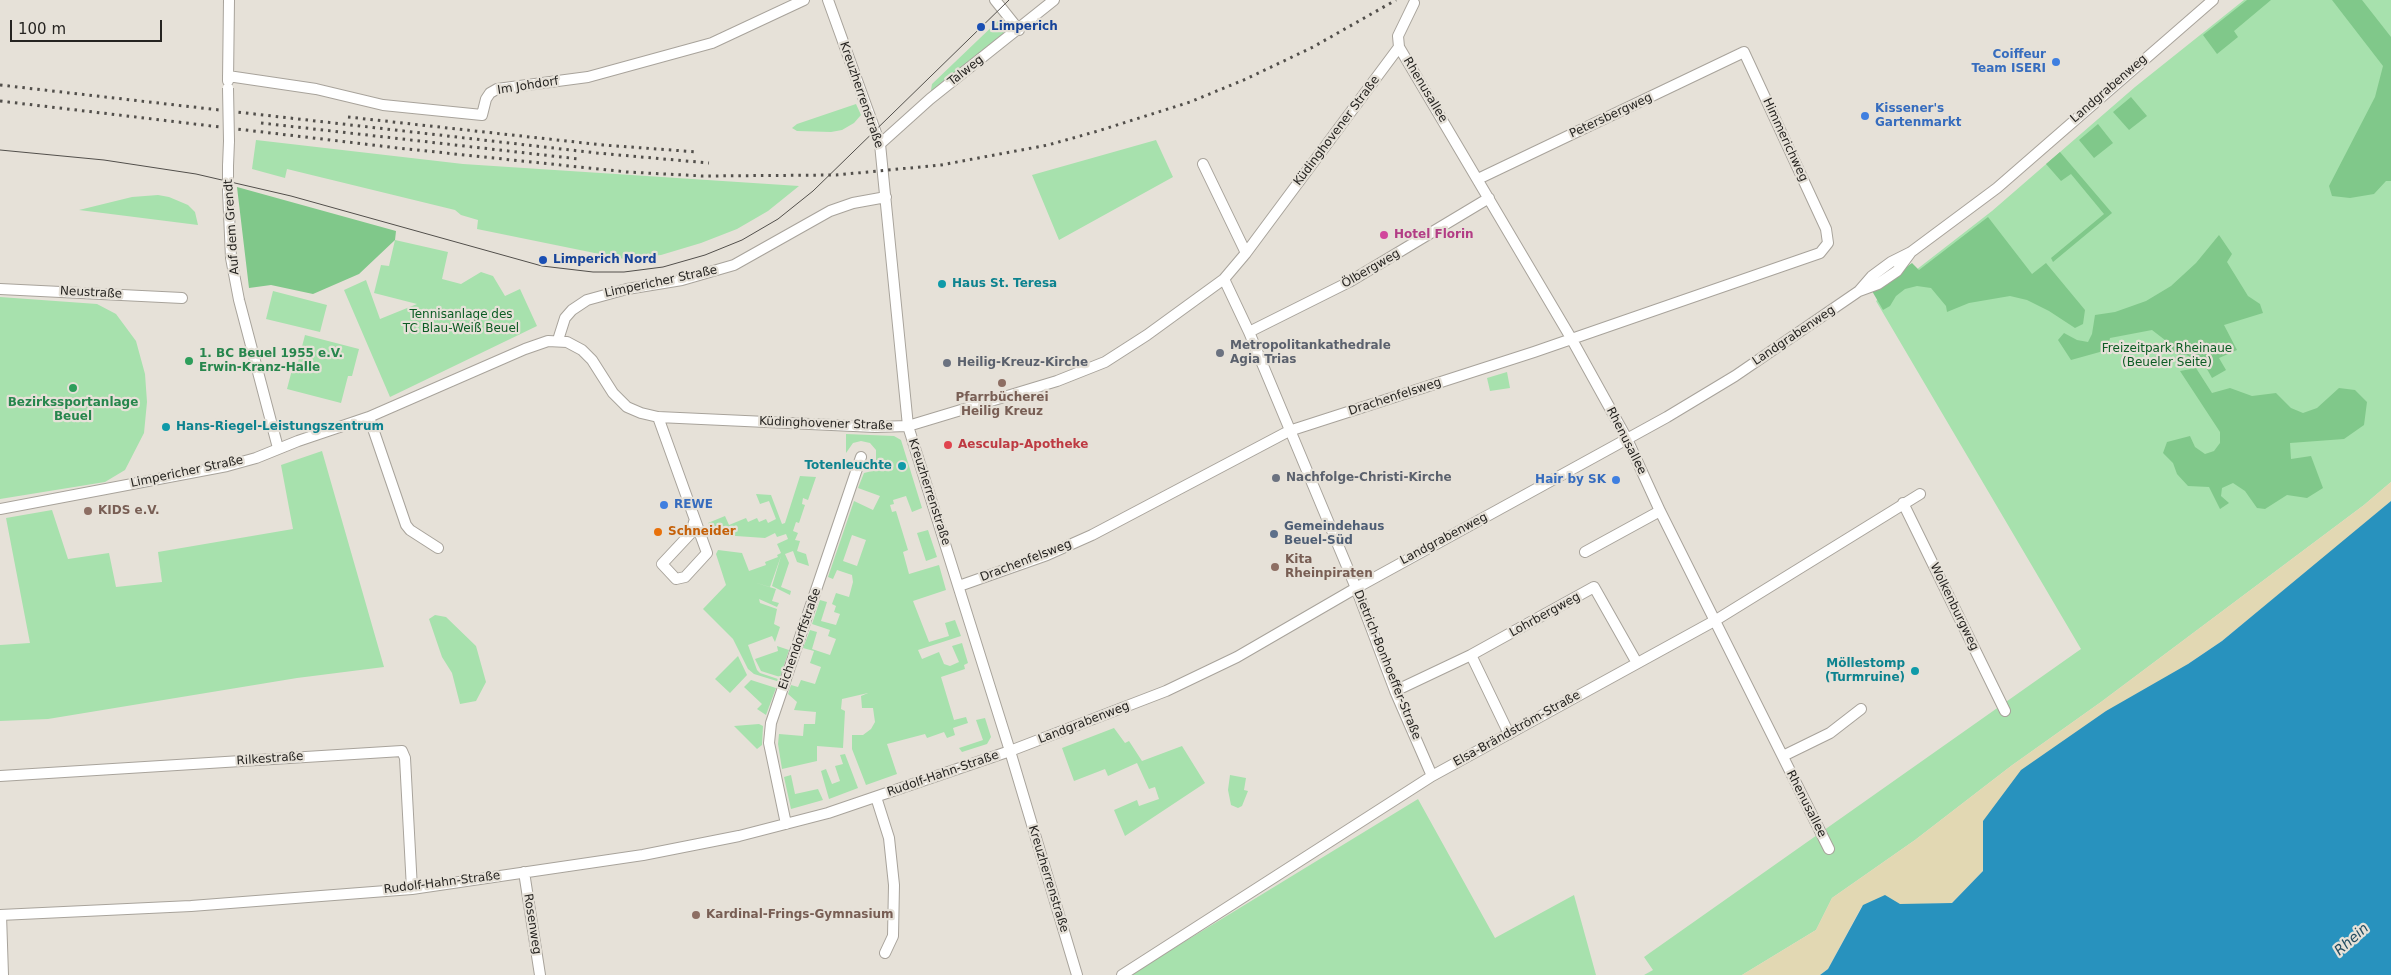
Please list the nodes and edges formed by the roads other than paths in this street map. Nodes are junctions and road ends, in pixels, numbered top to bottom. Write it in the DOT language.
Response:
graph roads {
  1 [pos="229,0"];
  2 [pos="804,0"];
  3 [pos="828,0"];
  4 [pos="995,0"];
  5 [pos="1054,0"];
  6 [pos="2213,0"];
  7 [pos="1414,2"];
  8 [pos="1019,30"];
  9 [pos="1399,47"];
  10 [pos="1744,52"];
  11 [pos="228,76"];
  12 [pos="880,144"];
  13 [pos="1203,164"];
  14 [pos="1478,179"];
  15 [pos="886,197"];
  16 [pos="1489,198"];
  17 [pos="1826,229"];
  18 [pos="1246,253"];
  19 [pos="1224,279"];
  20 [pos="0,289"];
  21 [pos="182,298"];
  22 [pos="1249,332"];
  23 [pos="1571,338"];
  24 [pos="558,340"];
  25 [pos="369,417"];
  26 [pos="658,417"];
  27 [pos="908,426"];
  28 [pos="1289,431"];
  29 [pos="1627,439"];
  30 [pos="278,448"];
  31 [pos="862,457"];
  32 [pos="1920,494"];
  33 [pos="1902,503"];
  34 [pos="0,509"];
  35 [pos="1660,511"];
  36 [pos="694,522"];
  37 [pos="438,548"];
  38 [pos="1585,552"];
  39 [pos="959,586"];
  40 [pos="1356,588"];
  41 [pos="1716,620"];
  42 [pos="1471,655"];
  43 [pos="1637,663"];
  44 [pos="1395,691"];
  45 [pos="1861,709"];
  46 [pos="2005,710"];
  47 [pos="1509,734"];
  48 [pos="1010,751"];
  49 [pos="1783,756"];
  50 [pos="0,776"];
  51 [pos="1432,776"];
  52 [pos="876,797"];
  53 [pos="786,824"];
  54 [pos="1829,849"];
  55 [pos="524,872"];
  56 [pos="412,889"];
  57 [pos="0,915"];
  58 [pos="884,953"];
  59 [pos="3,975"];
  60 [pos="540,975"];
  61 [pos="1077,975"];
  62 [pos="1122,975"];
  1 -- 11 [label="street, Auf dem Grendt"];
  2 -- 11 [label="street, Im Johdorf"];
  3 -- 12 [label="street, Kreuzherrenstraße"];
  4 -- 8 [label="street"];
  5 -- 8 [label="street, Talweg"];
  6 -- 29 [label="street, Landgrabenweg"];
  7 -- 9 [label="street, Küdinghovener Straße"];
  8 -- 12 [label="street, Talweg"];
  9 -- 14 [label="street, Rhenusallee"];
  9 -- 18 [label="street, Küdinghovener Straße"];
  10 -- 14 [label="street, Petersbergweg"];
  10 -- 17 [label="street, Himmerichweg"];
  11 -- 30 [label="street, Auf dem Grendt, bridge"];
  12 -- 15 [label="street, Kreuzherrenstraße"];
  13 -- 18 [label="street"];
  14 -- 16 [label="street, Rhenusallee"];
  15 -- 24 [label="street, Limpericher Straße"];
  15 -- 27 [label="street, Kreuzherrenstraße"];
  16 -- 22 [label="street, Ölbergweg"];
  16 -- 23 [label="street, Rhenusallee"];
  17 -- 23 [label="street, Drachenfelsweg"];
  18 -- 19 [label="street, Küdinghovener Straße"];
  19 -- 22 [label="street, Dietrich-Bonhoeffer-Straße"];
  19 -- 27 [label="street, Küdinghovener Straße"];
  20 -- 21 [label="street, Neustraße"];
  22 -- 28 [label="street, Dietrich-Bonhoeffer-Straße"];
  23 -- 28 [label="street, Drachenfelsweg"];
  23 -- 29 [label="street, Rhenusallee"];
  24 -- 25 [label="street, Limpericher Straße"];
  24 -- 26 [label="street, Küdinghovener Straße"];
  25 -- 30 [label="street, Limpericher Straße"];
  25 -- 37 [label="street"];
  26 -- 27 [label="street, Küdinghovener Straße"];
  26 -- 36 [label="street"];
  27 -- 39 [label="street, Kreuzherrenstraße"];
  28 -- 39 [label="street, Drachenfelsweg"];
  28 -- 40 [label="street, Dietrich-Bonhoeffer-Straße"];
  29 -- 35 [label="street, Rhenusallee"];
  29 -- 40 [label="street, Landgrabenweg"];
  30 -- 34 [label="street, Limpericher Straße"];
  31 -- 53 [label="street, Eichendorffstraße"];
  32 -- 33 [label="street, Elsa-Brändström-Straße"];
  33 -- 41 [label="street, Elsa-Brändström-Straße"];
  33 -- 46 [label="street, Wolkenburgweg"];
  35 -- 38 [label="street"];
  35 -- 41 [label="street, Rhenusallee"];
  36 -- 36 [label="street"];
  39 -- 48 [label="street, Kreuzherrenstraße"];
  40 -- 44 [label="street, Dietrich-Bonhoeffer-Straße"];
  40 -- 48 [label="street, Landgrabenweg"];
  41 -- 43 [label="street, Elsa-Brändström-Straße"];
  41 -- 49 [label="street, Rhenusallee"];
  42 -- 43 [label="street, Lohrbergweg"];
  42 -- 44 [label="street, Lohrbergweg"];
  42 -- 47 [label="street"];
  43 -- 47 [label="street, Elsa-Brändström-Straße"];
  44 -- 51 [label="street, Dietrich-Bonhoeffer-Straße"];
  45 -- 49 [label="street"];
  47 -- 51 [label="street, Elsa-Brändström-Straße"];
  48 -- 52 [label="street, Rudolf-Hahn-Straße"];
  48 -- 61 [label="street, Kreuzherrenstraße"];
  49 -- 54 [label="street, Rhenusallee"];
  50 -- 56 [label="street, Rilkestraße"];
  51 -- 62 [label="street, Elsa-Brändström-Straße"];
  52 -- 53 [label="street, Rudolf-Hahn-Straße"];
  52 -- 58 [label="street, Rudolf-Hahn-Straße"];
  53 -- 55 [label="street, Rudolf-Hahn-Straße"];
  55 -- 56 [label="street, Rudolf-Hahn-Straße"];
  55 -- 60 [label="street, Rosenweg"];
  56 -- 57 [label="street, Rudolf-Hahn-Straße"];
  57 -- 59 [label="street, Rudolf-Hahn-Straße"];
}
